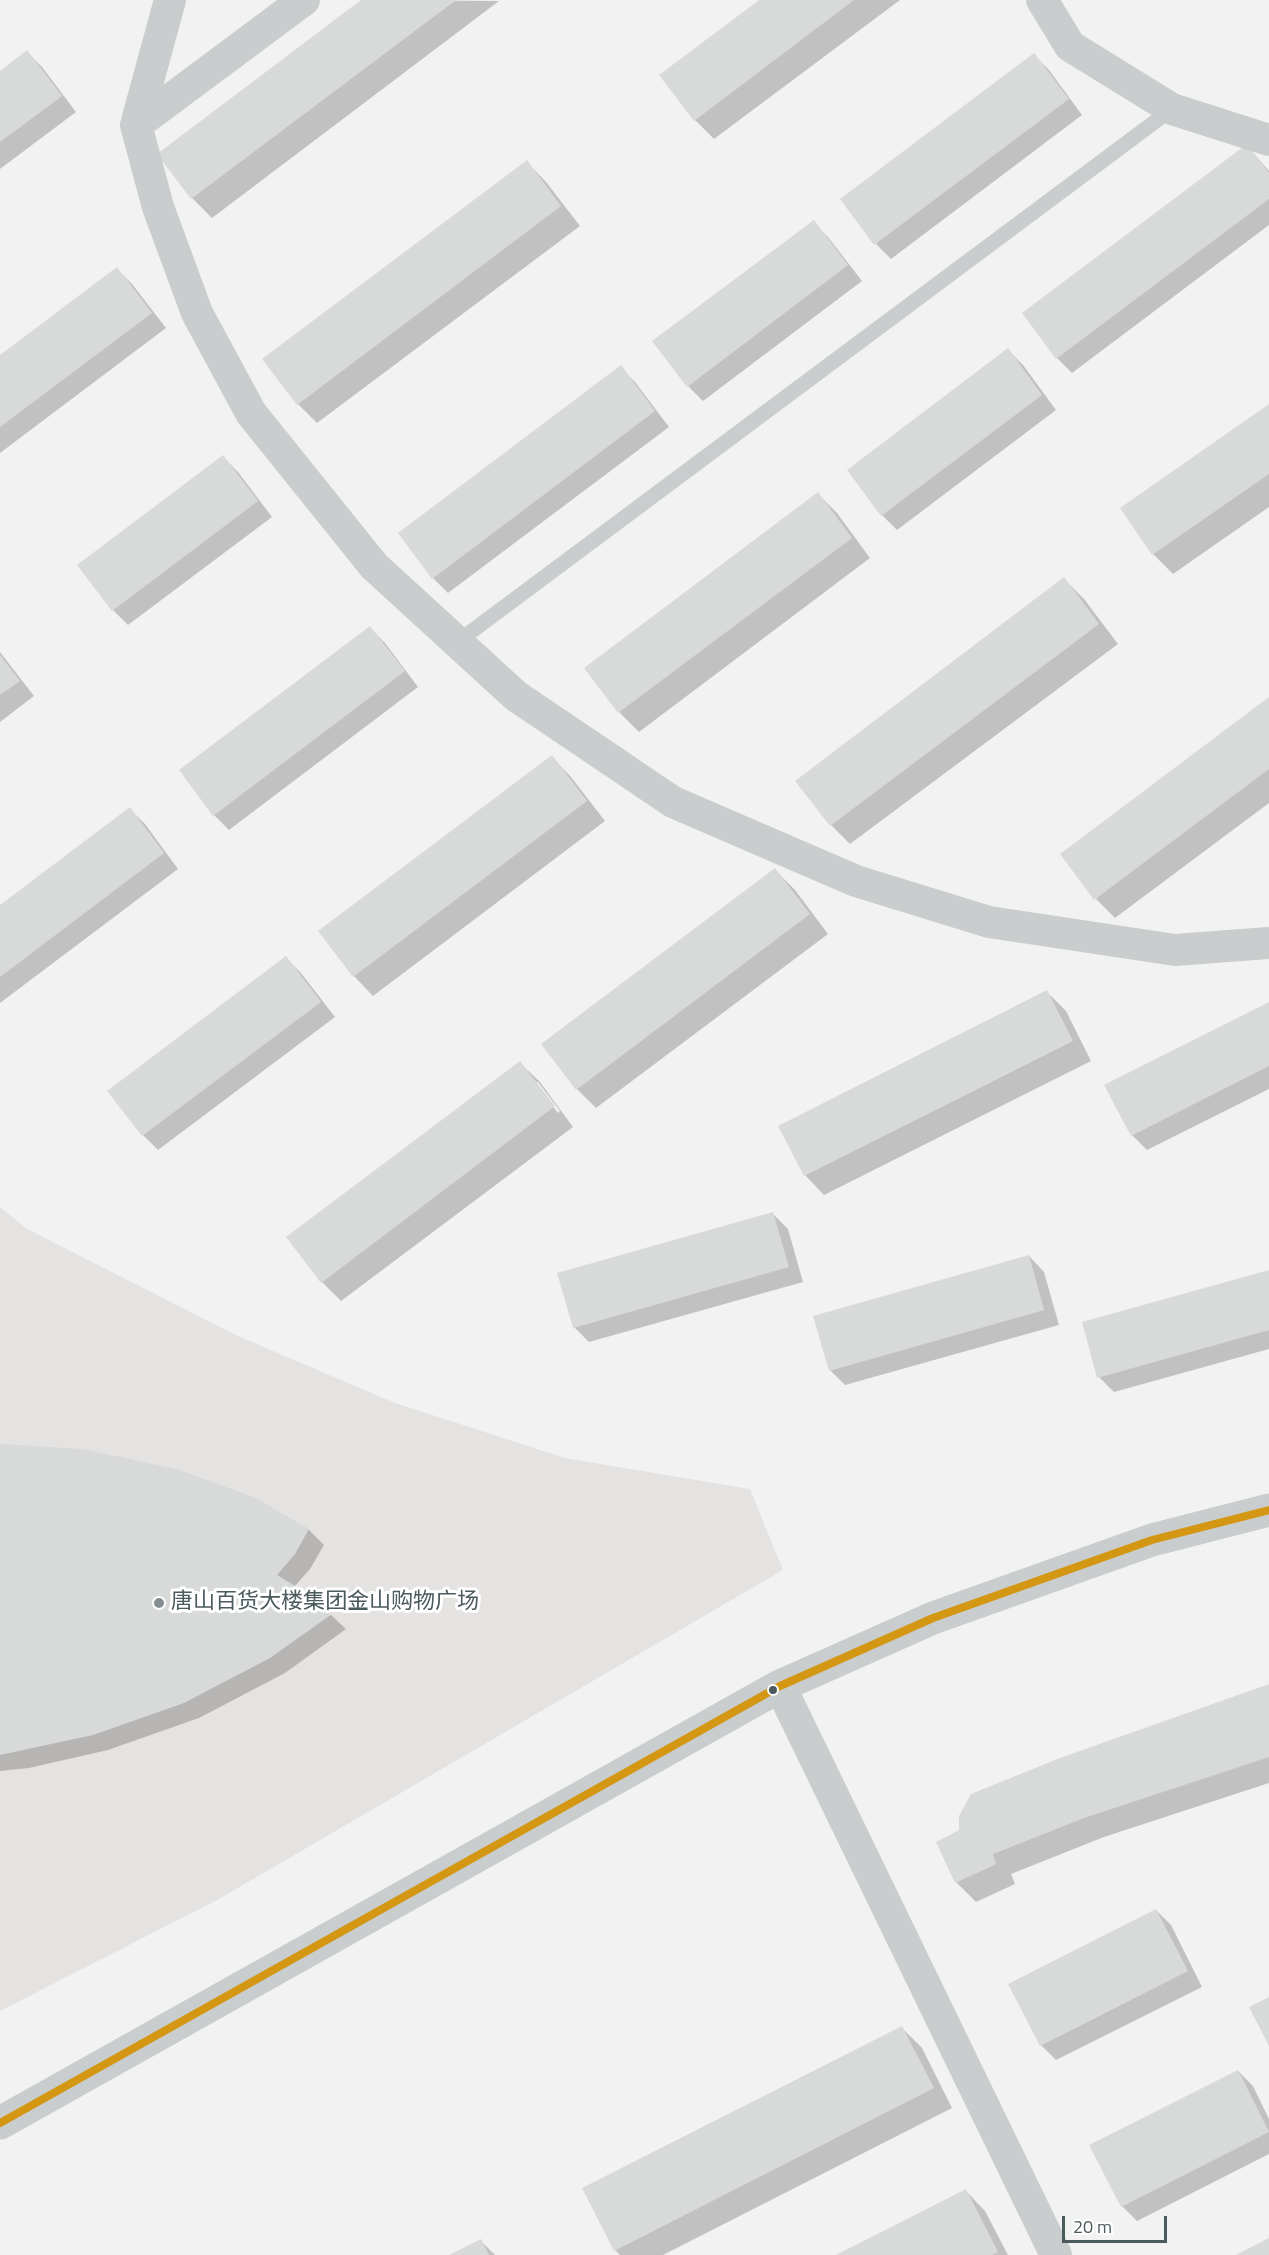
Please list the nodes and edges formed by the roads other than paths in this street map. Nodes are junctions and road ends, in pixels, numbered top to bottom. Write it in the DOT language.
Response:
graph roads {
  1 [pos="170,0"];
  2 [pos="304,0"];
  3 [pos="1042,0"];
  4 [pos="1172,109"];
  5 [pos="136,125"];
  6 [pos="1269,140"];
  7 [pos="456,643"];
  8 [pos="1269,943"];
  9 [pos="1269,1510"];
  10 [pos="780,1686"];
  11 [pos="0,2123"];
  12 [pos="1056,2255"];
  1 -- 5 [label="street"];
  2 -- 5 [label="street"];
  3 -- 4 [label="street"];
  4 -- 6 [label="street"];
  4 -- 7 [label="lane"];
  5 -- 7 [label="street"];
  7 -- 8 [label="street"];
  9 -- 10 [label="main road"];
  10 -- 11 [label="main road"];
  10 -- 12 [label="street"];
}
